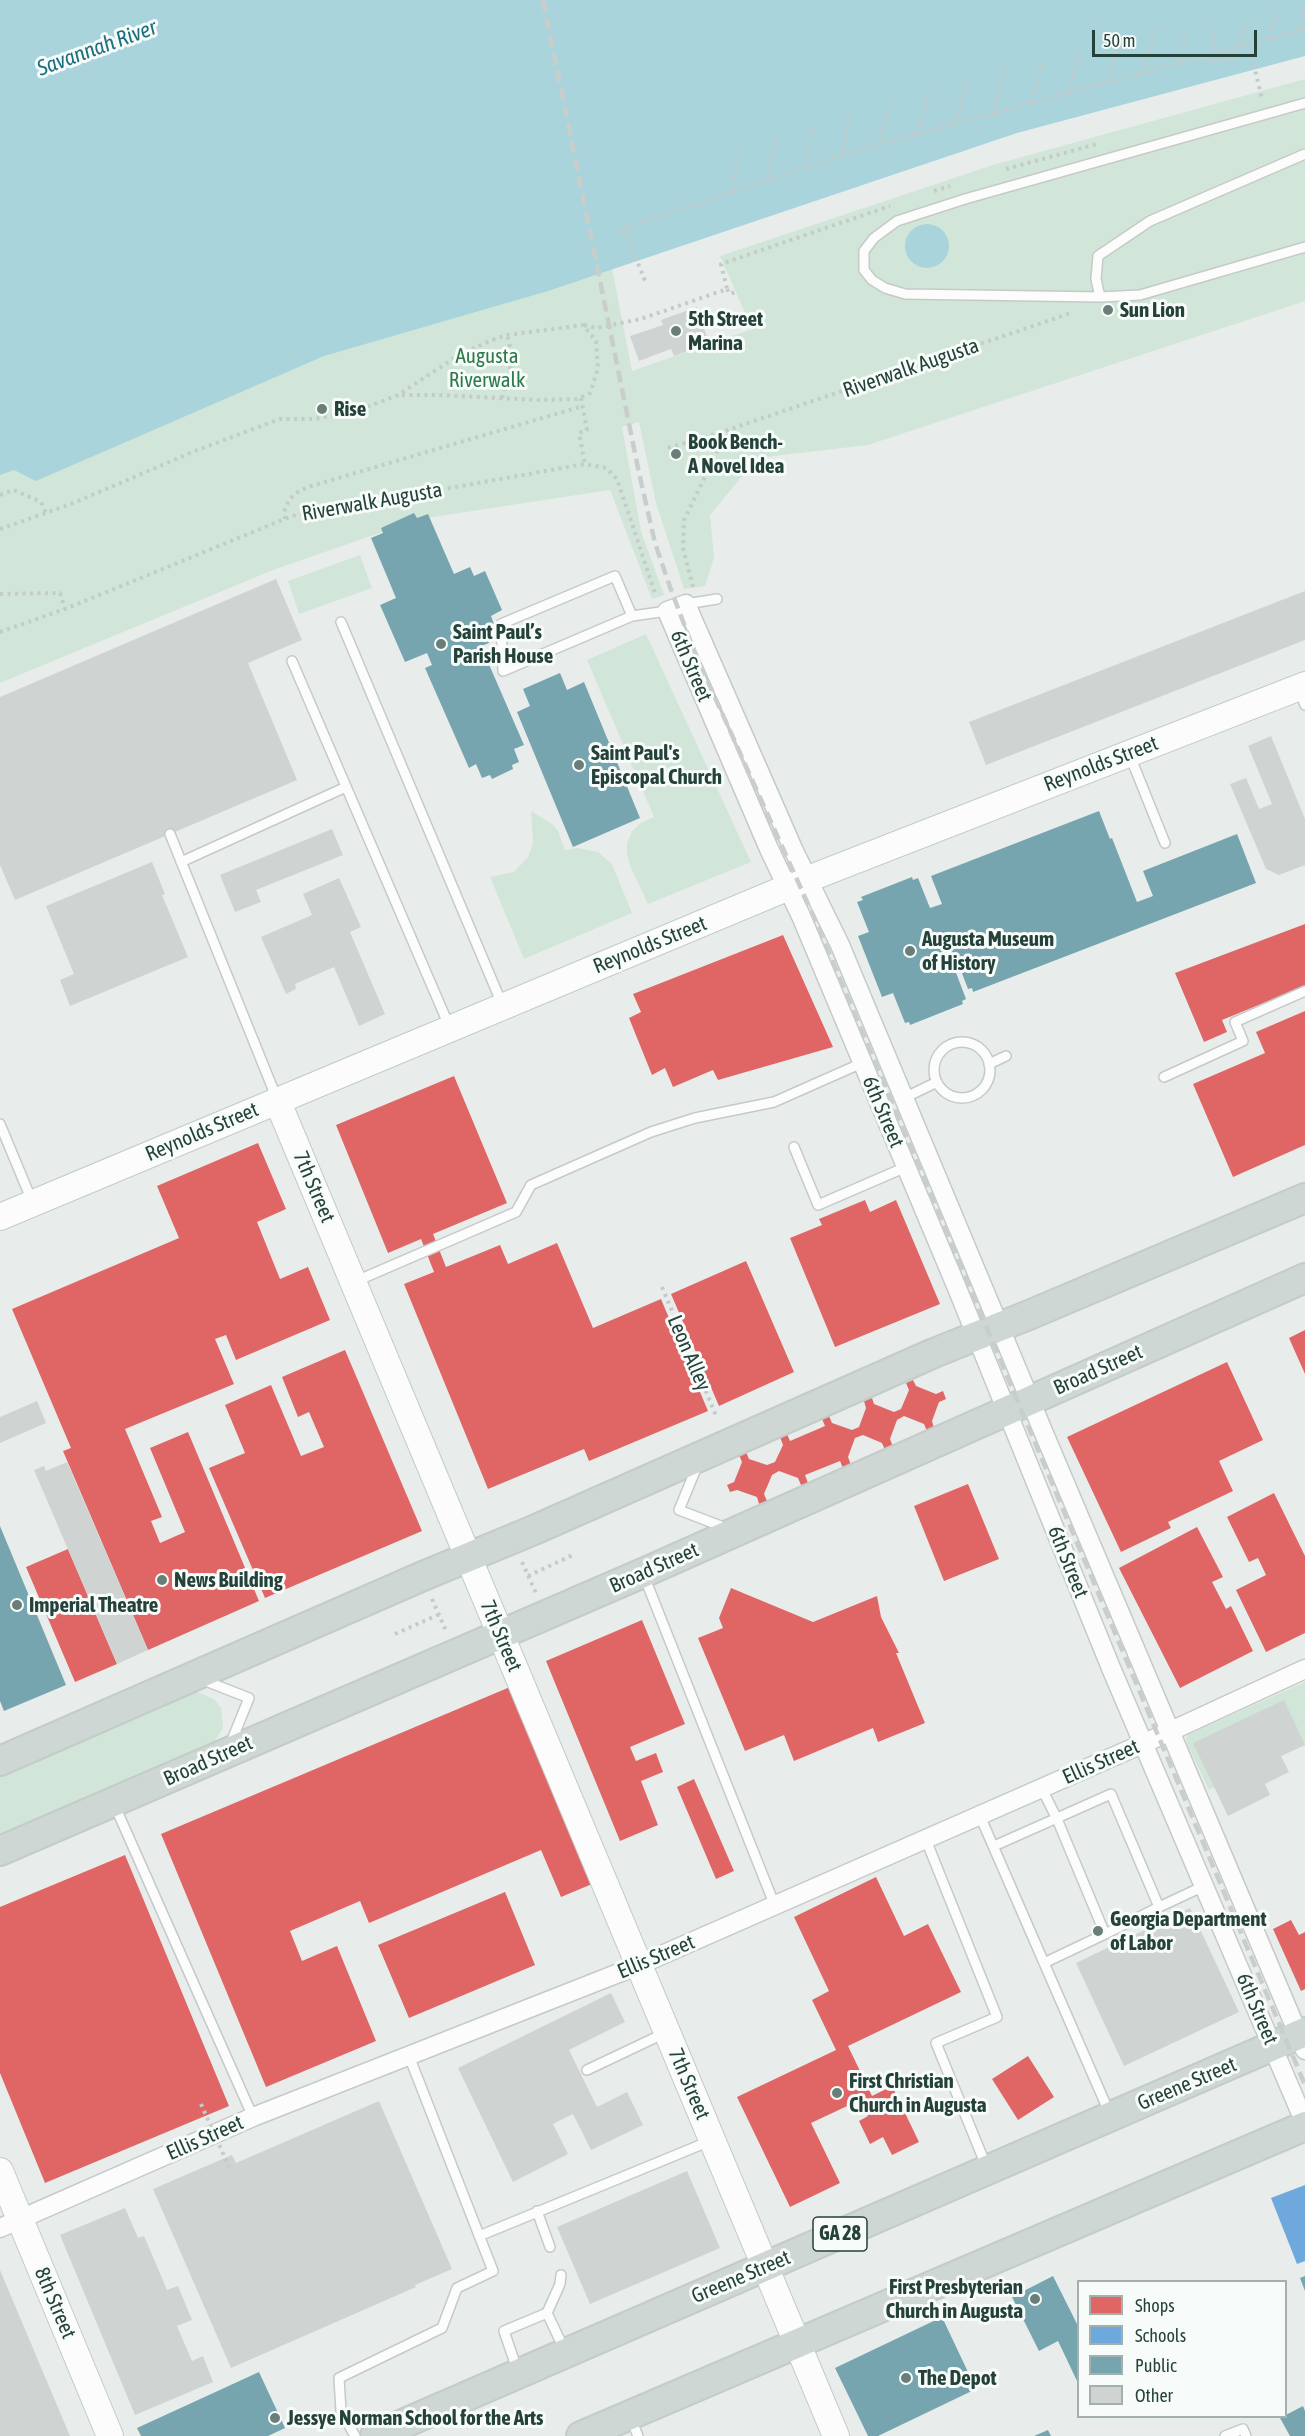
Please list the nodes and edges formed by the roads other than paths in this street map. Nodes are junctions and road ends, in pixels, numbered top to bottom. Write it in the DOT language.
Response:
graph roads {
  1 [pos="1305,103"];
  2 [pos="1305,154"];
  3 [pos="1305,247"];
  4 [pos="1100,297"];
  5 [pos="717,599"];
  6 [pos="686,604"];
  7 [pos="667,611"];
  8 [pos="632,616"];
  9 [pos="341,622"];
  10 [pos="292,661"];
  11 [pos="1303,693"];
  12 [pos="1130,753"];
  13 [pos="346,787"];
  14 [pos="170,834"];
  15 [pos="1165,843"];
  16 [pos="181,862"];
  17 [pos="797,884"];
  18 [pos="1305,991"];
  19 [pos="503,1006"];
  20 [pos="450,1028"];
  21 [pos="1006,1056"];
  22 [pos="862,1064"];
  23 [pos="989,1064"];
  24 [pos="1164,1077"];
  25 [pos="937,1082"];
  26 [pos="904,1098"];
  27 [pos="277,1100"];
  28 [pos="0,1124"];
  29 [pos="794,1147"];
  30 [pos="906,1167"];
  31 [pos="1305,1198"];
  32 [pos="33,1203"];
  33 [pos="0,1217"];
  34 [pos="1305,1278"];
  35 [pos="354,1282"];
  36 [pos="988,1331"];
  37 [pos="1019,1406"];
  38 [pos="701,1456"];
  39 [pos="735,1532"];
  40 [pos="468,1558"];
  41 [pos="643,1573"];
  42 [pos="500,1634"];
  43 [pos="1305,1669"];
  44 [pos="196,1677"];
  45 [pos="1170,1732"];
  46 [pos="1144,1744"];
  47 [pos="227,1753"];
  48 [pos="0,1761"];
  49 [pos="1042,1789"];
  50 [pos="114,1803"];
  51 [pos="980,1816"];
  52 [pos="1057,1819"];
  53 [pos="926,1840"];
  54 [pos="994,1846"];
  55 [pos="0,1851"];
  56 [pos="1204,1886"];
  57 [pos="775,1906"];
  58 [pos="1159,1907"];
  59 [pos="1105,1934"];
  60 [pos="1044,1963"];
  61 [pos="639,1965"];
  62 [pos="667,2032"];
  63 [pos="1303,2039"];
  64 [pos="1273,2047"];
  65 [pos="409,2056"];
  66 [pos="587,2070"];
  67 [pos="253,2117"];
  68 [pos="1112,2117"];
  69 [pos="1305,2124"];
  70 [pos="712,2140"];
  71 [pos="988,2170"];
  72 [pos="0,2171"];
  73 [pos="537,2211"];
  74 [pos="10,2223"];
  75 [pos="479,2236"];
  76 [pos="550,2247"];
  77 [pos="765,2267"];
  78 [pos="561,2275"];
  79 [pos="547,2313"];
  80 [pos="797,2343"];
  81 [pos="566,2354"];
  82 [pos="519,2374"];
  83 [pos="634,2426"];
  84 [pos="110,2436"];
  85 [pos="356,2436"];
  86 [pos="375,2436"];
  87 [pos="582,2436"];
  88 [pos="836,2436"];
  89 [pos="1225,2436"];
  90 [pos="1246,2436"];
  1 -- 4 [label="lane"];
  2 -- 4 [label="lane"];
  3 -- 4 [label="lane"];
  5 -- 6 [label="lane"];
  6 -- 7 [label="street, 6th Street"];
  6 -- 17 [label="street, 6th Street"];
  7 -- 8 [label="lane"];
  7 -- 17 [label="street, 6th Street"];
  8 -- 8 [label="lane"];
  9 -- 19 [label="lane"];
  10 -- 13 [label="lane"];
  11 -- 12 [label="main road, Reynolds Street"];
  12 -- 15 [label="lane"];
  12 -- 17 [label="main road, Reynolds Street"];
  13 -- 16 [label="lane"];
  13 -- 20 [label="lane"];
  14 -- 16 [label="lane, 7th Street"];
  16 -- 27 [label="lane, 7th Street"];
  17 -- 19 [label="main road, Reynolds Street"];
  17 -- 22 [label="street, 6th Street"];
  17 -- 26 [label="street, 6th Street"];
  18 -- 24 [label="lane"];
  19 -- 20 [label="main road, Reynolds Street"];
  20 -- 27 [label="main road, Reynolds Street"];
  21 -- 23 [label="lane"];
  22 -- 30 [label="street, 6th Street"];
  22 -- 35 [label="lane"];
  23 -- 25 [label="lane"];
  23 -- 25 [label="lane"];
  25 -- 26 [label="lane"];
  26 -- 36 [label="street, 6th Street"];
  27 -- 32 [label="main road, Reynolds Street"];
  27 -- 35 [label="main road, 7th Street"];
  28 -- 32 [label="lane"];
  29 -- 30 [label="lane"];
  30 -- 36 [label="street, 6th Street"];
  31 -- 36 [label="main road"];
  32 -- 33 [label="main road, Reynolds Street"];
  34 -- 37 [label="main road, Broad Street"];
  35 -- 40 [label="main road, 7th Street"];
  36 -- 37 [label="street, 6th Street"];
  36 -- 37 [label="street, 6th Street"];
  36 -- 38 [label="main road"];
  37 -- 39 [label="main road, Broad Street"];
  37 -- 45 [label="street, 6th Street"];
  37 -- 46 [label="street, 6th Street"];
  38 -- 39 [label="lane"];
  38 -- 40 [label="main road"];
  39 -- 41 [label="main road, Broad Street"];
  40 -- 42 [label="main road, 7th Street"];
  40 -- 44 [label="main road"];
  41 -- 42 [label="main road, Broad Street"];
  41 -- 57 [label="lane"];
  42 -- 47 [label="main road, Broad Street"];
  42 -- 61 [label="main road, 7th Street"];
  43 -- 45 [label="street, Ellis Street"];
  44 -- 47 [label="lane"];
  44 -- 48 [label="main road"];
  45 -- 46 [label="street, Ellis Street"];
  45 -- 63 [label="street, 6th Street"];
  46 -- 49 [label="street, Ellis Street"];
  46 -- 56 [label="street, 6th Street"];
  47 -- 50 [label="main road, Broad Street"];
  49 -- 51 [label="street, Ellis Street"];
  49 -- 52 [label="lane"];
  50 -- 55 [label="main road, Broad Street"];
  50 -- 67 [label="lane"];
  51 -- 53 [label="street, Ellis Street"];
  51 -- 54 [label="lane"];
  52 -- 54 [label="lane"];
  52 -- 58 [label="lane"];
  52 -- 59 [label="lane"];
  53 -- 57 [label="street, Ellis Street"];
  53 -- 71 [label="lane"];
  54 -- 60 [label="lane"];
  56 -- 58 [label="lane"];
  56 -- 64 [label="street, 6th Street"];
  57 -- 61 [label="street, Ellis Street"];
  58 -- 59 [label="lane"];
  59 -- 60 [label="lane"];
  60 -- 68 [label="lane"];
  61 -- 62 [label="main road, 7th Street"];
  61 -- 65 [label="street, Ellis Street"];
  62 -- 66 [label="lane"];
  62 -- 70 [label="main road, 7th Street"];
  63 -- 64 [label="main road, Greene Street / GA 28"];
  64 -- 68 [label="main road, Greene Street / GA 28"];
  64 -- 69 [label="street, 6th Street"];
  65 -- 67 [label="street, Ellis Street"];
  65 -- 75 [label="lane"];
  67 -- 74 [label="street, Ellis Street"];
  68 -- 71 [label="main road, Greene Street / GA 28"];
  69 -- 80 [label="main road"];
  70 -- 73 [label="lane"];
  70 -- 77 [label="main road, 7th Street"];
  71 -- 77 [label="main road, Greene Street / GA 28"];
  72 -- 74 [label="main road, 8th Street"];
  73 -- 75 [label="lane"];
  73 -- 76 [label="lane"];
  74 -- 84 [label="main road, 8th Street"];
  75 -- 85 [label="lane"];
  77 -- 80 [label="main road, 7th Street"];
  77 -- 81 [label="main road, Greene Street / GA 28"];
  78 -- 79 [label="lane"];
  79 -- 81 [label="lane"];
  79 -- 82 [label="lane"];
  80 -- 83 [label="main road"];
  80 -- 88 [label="main road, 7th Street"];
  81 -- 82 [label="main road, Greene Street / GA 28"];
  82 -- 86 [label="main road, Greene Street / GA 28"];
  83 -- 87 [label="main road"];
  89 -- 90 [label="lane"];
}
